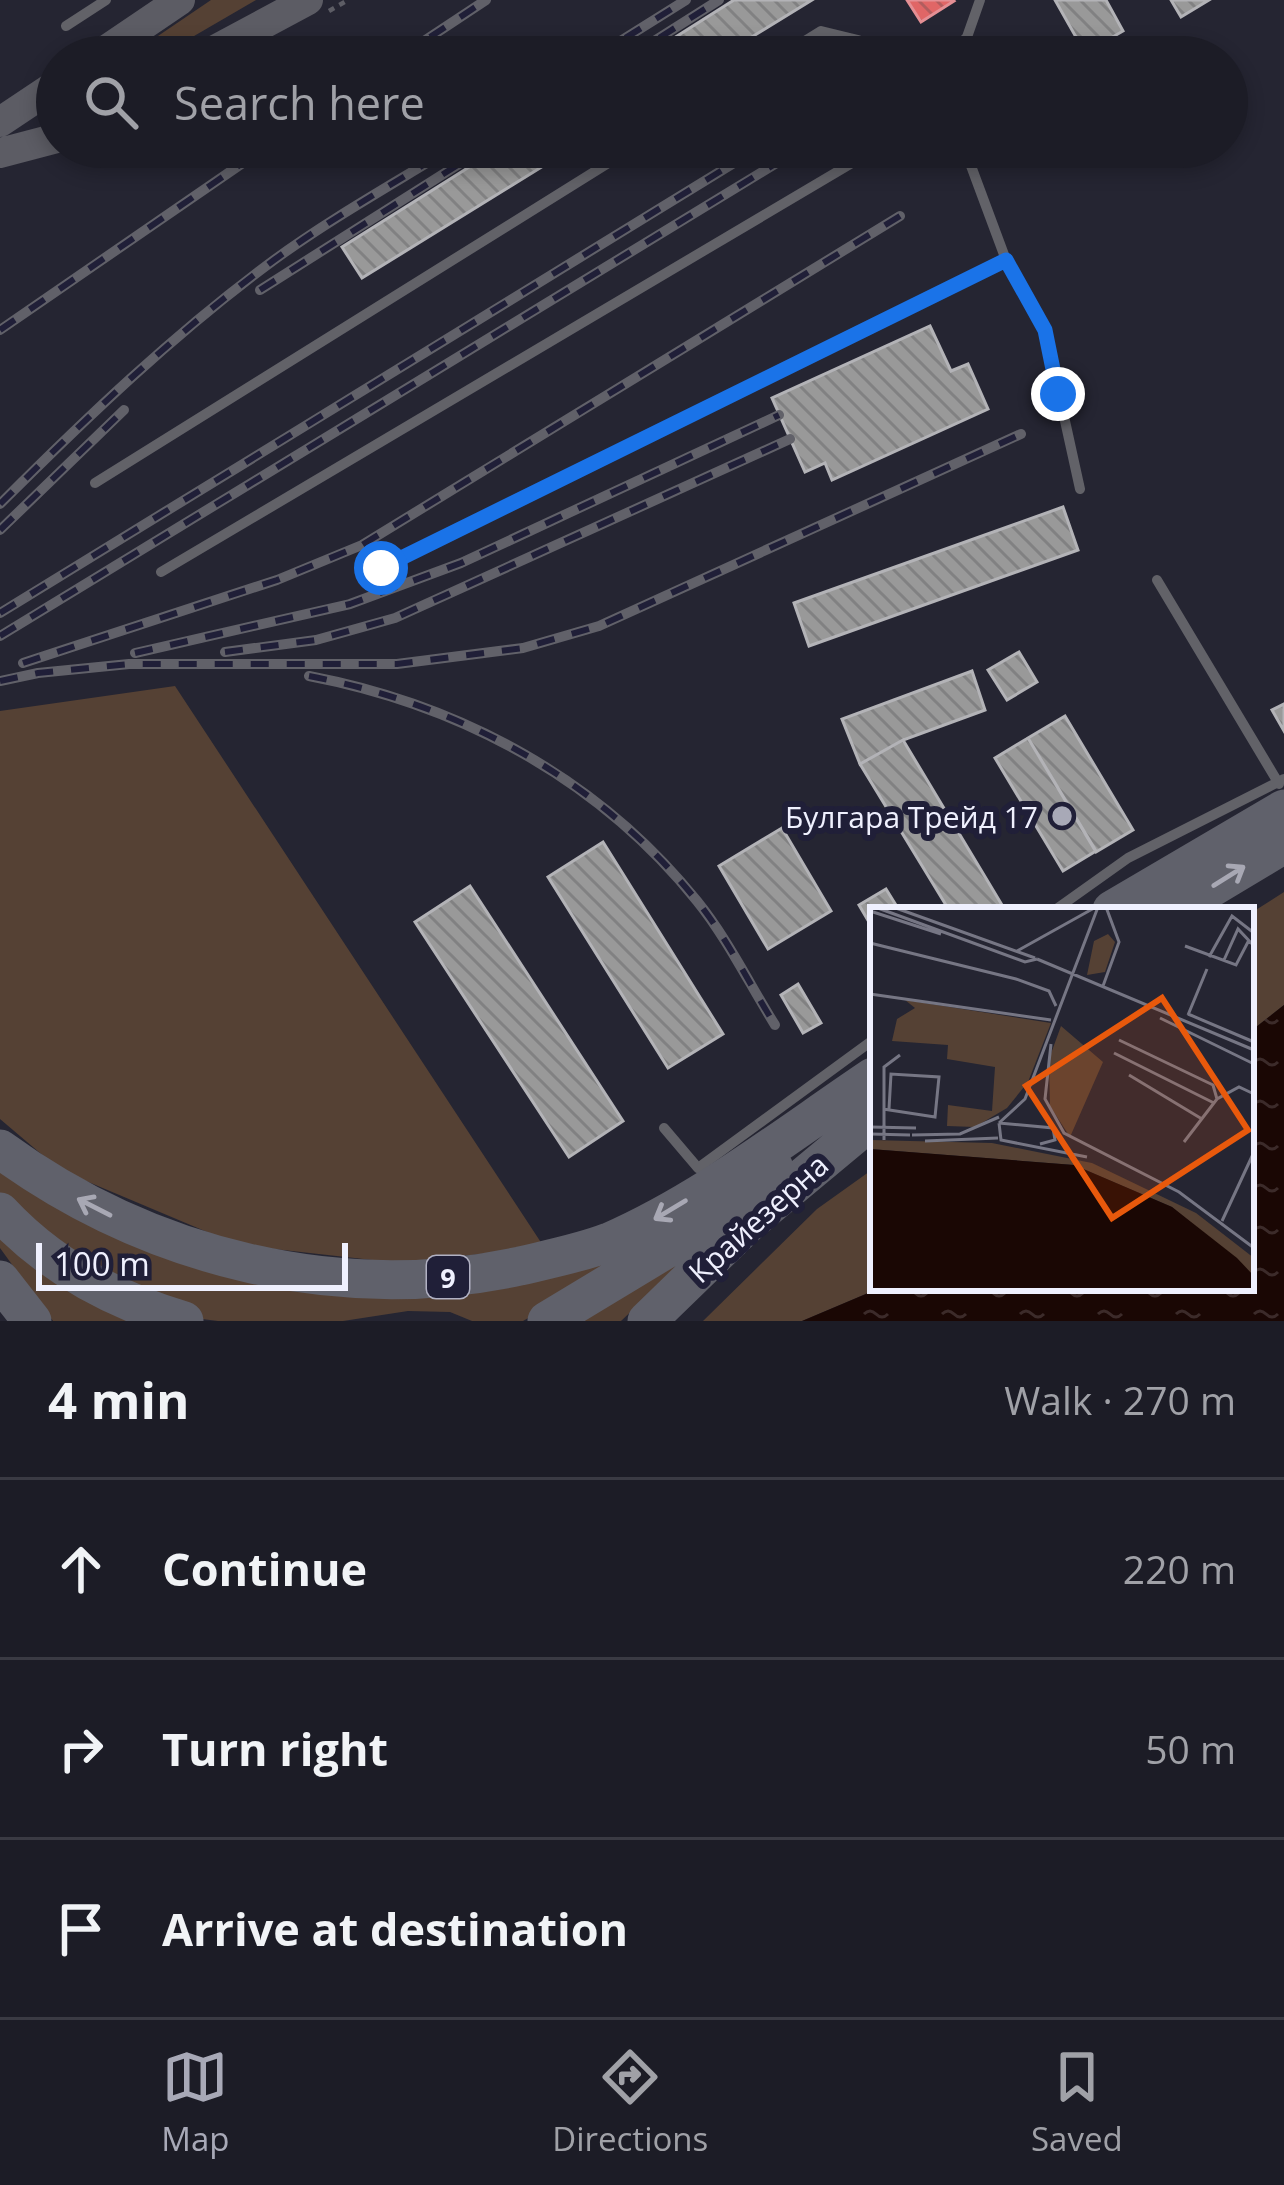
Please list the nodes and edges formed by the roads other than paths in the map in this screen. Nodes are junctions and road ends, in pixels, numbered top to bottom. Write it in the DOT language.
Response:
graph roads {
  1 [pos="106,0"];
  2 [pos="180,0"];
  3 [pos="308,0"];
  4 [pos="980,0"];
  5 [pos="66,26"];
  6 [pos="127,36"];
  7 [pos="241,36"];
  8 [pos="813,36"];
  9 [pos="842,36"];
  10 [pos="967,36"];
  11 [pos="36,97"];
  12 [pos="0,122"];
  13 [pos="36,144"];
  14 [pos="0,153"];
  15 [pos="600,168"];
  16 [pos="844,168"];
  17 [pos="972,168"];
  18 [pos="1006,260"];
  19 [pos="95,483"];
  20 [pos="1080,489"];
  21 [pos="381,568"];
  22 [pos="161,572"];
  23 [pos="1157,580"];
  24 [pos="1282,791"];
  25 [pos="1284,844"];
  26 [pos="1059,907"];
  27 [pos="1116,907"];
  28 [pos="1179,907"];
  29 [pos="870,1042"];
  30 [pos="870,1082"];
  31 [pos="870,1083"];
  32 [pos="870,1121"];
  33 [pos="664,1128"];
  34 [pos="0,1149"];
  35 [pos="0,1212"];
  36 [pos="0,1280"];
  37 [pos="32,1321"];
  38 [pos="184,1321"];
  39 [pos="547,1321"];
  40 [pos="647,1321"];
  1 -- 5 [label="lane"];
  2 -- 6 [label="main road"];
  3 -- 7 [label="main road"];
  4 -- 10 [label="lane"];
  8 -- 9 [label="lane"];
  11 -- 12 [label="main road"];
  13 -- 14 [label="main road"];
  15 -- 19 [label="lane"];
  16 -- 22 [label="lane"];
  17 -- 18 [label="lane"];
  18 -- 20 [label="lane"];
  18 -- 21 [label="lane"];
  23 -- 24 [label="lane"];
  24 -- 26 [label="lane"];
  24 -- 27 [label="highway"];
  28 -- 25 [label="highway, one-way"];
  29 -- 33 [label="lane"];
  30 -- 34 [label="highway, 9, one-way"];
  31 -- 39 [label="highway"];
  32 -- 40 [label="highway, Крайезерна"];
  35 -- 38 [label="highway"];
  36 -- 37 [label="highway"];
}
